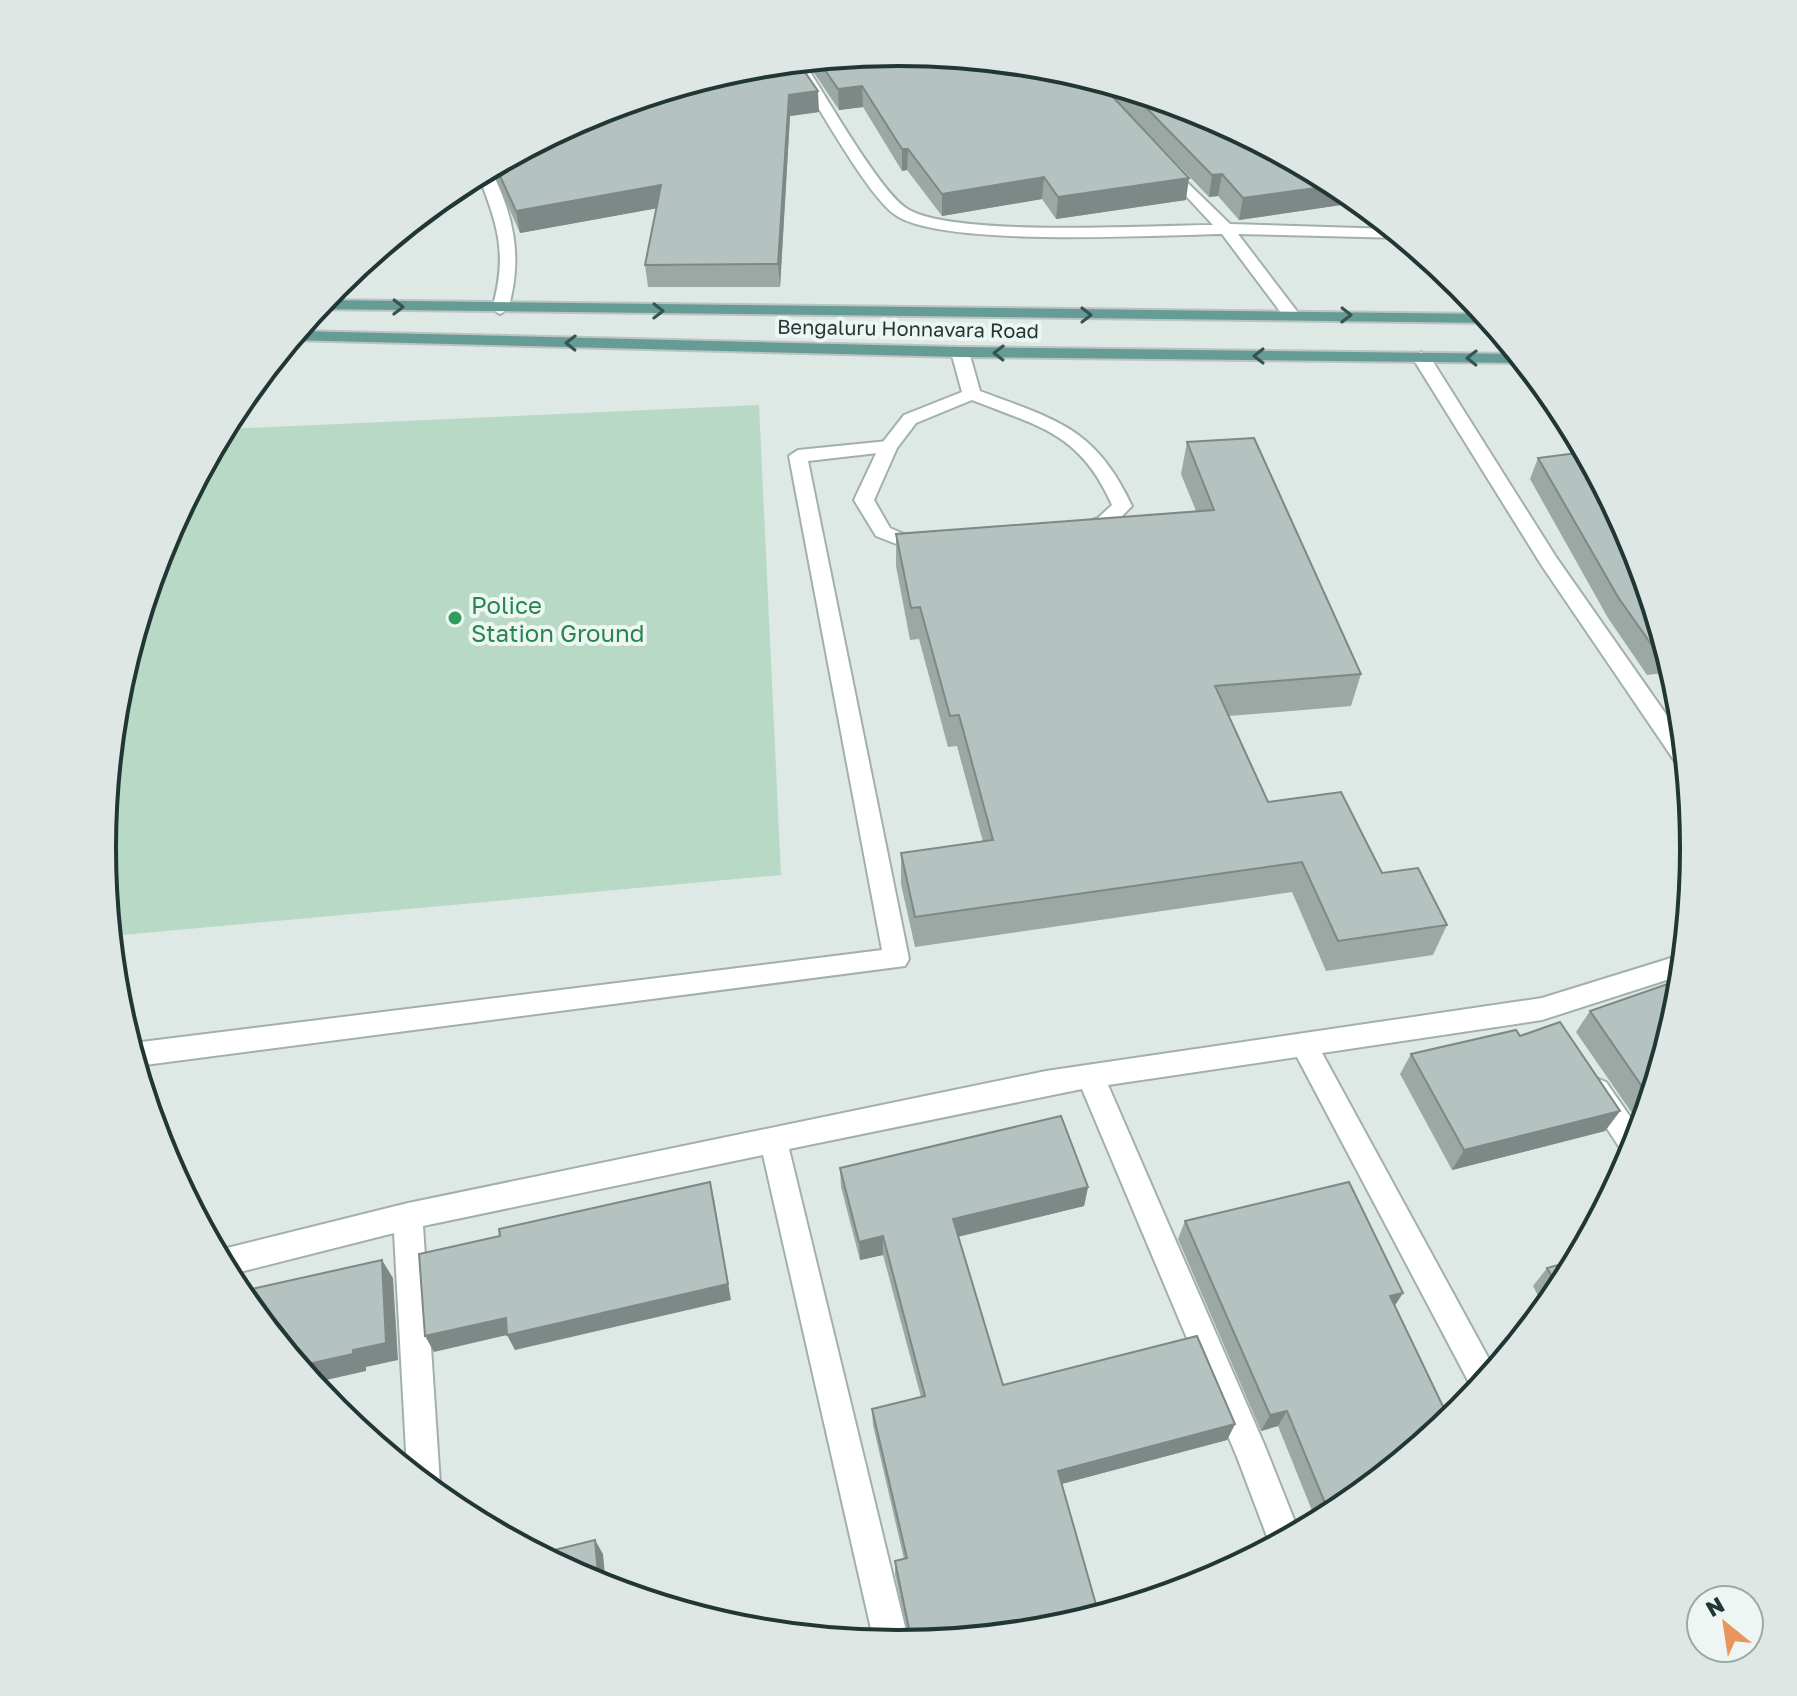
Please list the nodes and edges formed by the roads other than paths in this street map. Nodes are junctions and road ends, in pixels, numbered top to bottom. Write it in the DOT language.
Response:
graph roads {
  1 [pos="803,72"];
  2 [pos="1154,153"];
  3 [pos="488,183"];
  4 [pos="1226,229"];
  5 [pos="1382,234"];
  6 [pos="336,305"];
  7 [pos="500,309"];
  8 [pos="1291,314"];
  9 [pos="1473,319"];
  10 [pos="307,336"];
  11 [pos="960,352"];
  12 [pos="1421,357"];
  13 [pos="1508,359"];
  14 [pos="972,394"];
  15 [pos="888,447"];
  16 [pos="1673,742"];
  17 [pos="1671,968"];
  18 [pos="1542,1009"];
  19 [pos="1559,1034"];
  20 [pos="1305,1047"];
  21 [pos="144,1054"];
  22 [pos="1585,1072"];
  23 [pos="1090,1075"];
  24 [pos="1626,1134"];
  25 [pos="773,1139"];
  26 [pos="408,1216"];
  27 [pos="234,1259"];
  28 [pos="1479,1372"];
  29 [pos="423,1469"];
  30 [pos="1281,1529"];
  31 [pos="889,1630"];
  1 -- 4 [label="street"];
  2 -- 4 [label="street"];
  3 -- 7 [label="street"];
  4 -- 5 [label="street"];
  4 -- 8 [label="street"];
  6 -- 7 [label="main road, Bengaluru Honnavara Road, one-way"];
  7 -- 8 [label="main road, Bengaluru Honnavara Road, one-way"];
  8 -- 9 [label="main road, Bengaluru Honnavara Road, one-way"];
  11 -- 10 [label="main road, Bengaluru Honnavara Road, one-way"];
  12 -- 11 [label="main road, Bengaluru Honnavara Road, one-way"];
  11 -- 14 [label="street"];
  13 -- 12 [label="main road, Bengaluru Honnavara Road, one-way"];
  12 -- 16 [label="street"];
  14 -- 15 [label="street"];
  14 -- 15 [label="street"];
  15 -- 21 [label="street"];
  17 -- 18 [label="street"];
  18 -- 19 [label="street"];
  18 -- 20 [label="street"];
  20 -- 23 [label="street"];
  20 -- 28 [label="street"];
  22 -- 24 [label="street"];
  23 -- 25 [label="street"];
  23 -- 30 [label="street"];
  25 -- 26 [label="street"];
  25 -- 31 [label="street"];
  26 -- 27 [label="street"];
  26 -- 29 [label="street"];
}
